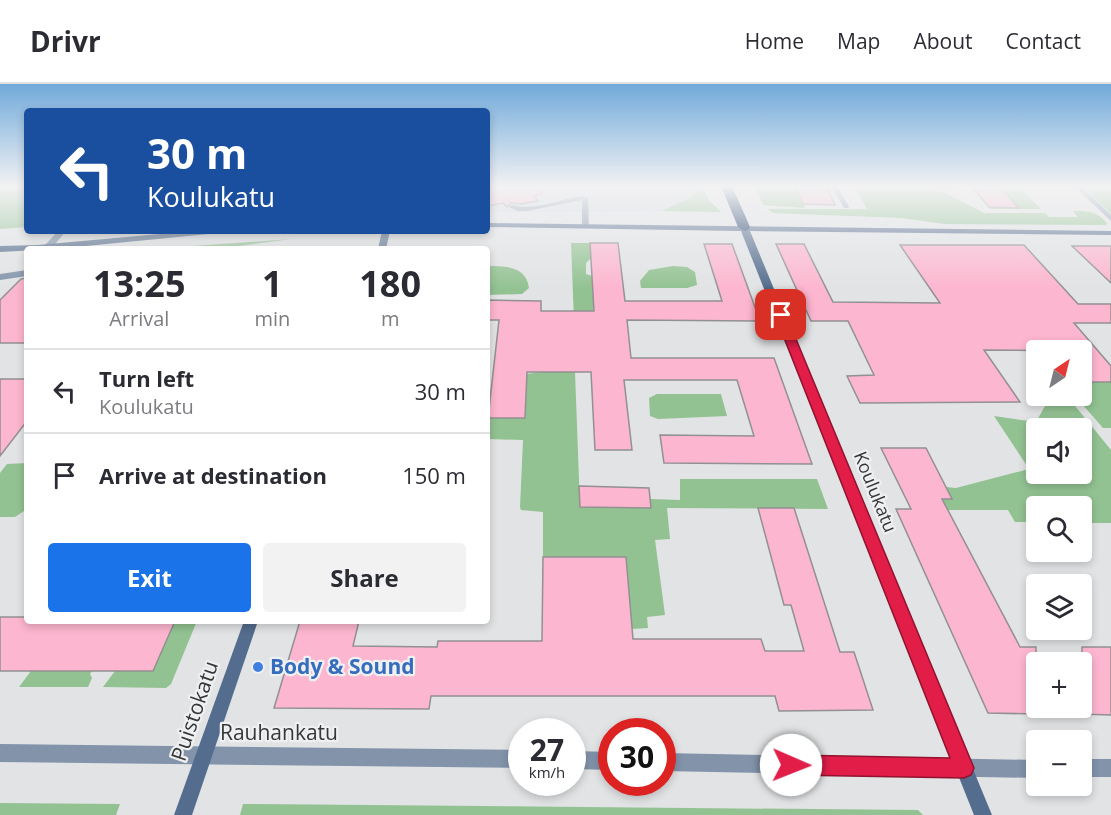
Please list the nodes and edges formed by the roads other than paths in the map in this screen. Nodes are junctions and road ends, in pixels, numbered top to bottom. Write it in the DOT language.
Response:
graph roads {
  1 [pos="586,220"];
  2 [pos="741,220"];
  3 [pos="490,225"];
  4 [pos="586,226"];
  5 [pos="744,227"];
  6 [pos="1111,233"];
  7 [pos="59,234"];
  8 [pos="187,234"];
  9 [pos="49,246"];
  10 [pos="59,246"];
  11 [pos="24,249"];
  12 [pos="24,249"];
  13 [pos="0,251"];
  14 [pos="24,273"];
  15 [pos="0,277"];
  16 [pos="250,624"];
  17 [pos="0,753"];
  18 [pos="204,755"];
  19 [pos="508,759"];
  20 [pos="676,762"];
  21 [pos="964,768"];
  22 [pos="1092,768"];
  23 [pos="1111,768"];
  24 [pos="1026,769"];
  25 [pos="183,815"];
  26 [pos="983,815"];
  1 -- 4 [label="lane"];
  2 -- 5 [label="highway, Koulukatu"];
  3 -- 4 [label="main road"];
  4 -- 5 [label="main road"];
  5 -- 6 [label="main road"];
  5 -- 21 [label="main road, Koulukatu"];
  7 -- 9 [label="street"];
  8 -- 10 [label="main road"];
  11 -- 13 [label="main road"];
  12 -- 13 [label="main road"];
  14 -- 15 [label="street"];
  16 -- 18 [label="main road, Puistokatu"];
  17 -- 18 [label="street, Rauhankatu"];
  18 -- 19 [label="street, Rauhankatu"];
  18 -- 25 [label="main road, Puistokatu"];
  20 -- 21 [label="street"];
  21 -- 24 [label="street"];
  21 -- 26 [label="main road, Koulukatu"];
  22 -- 23 [label="street"];
}
